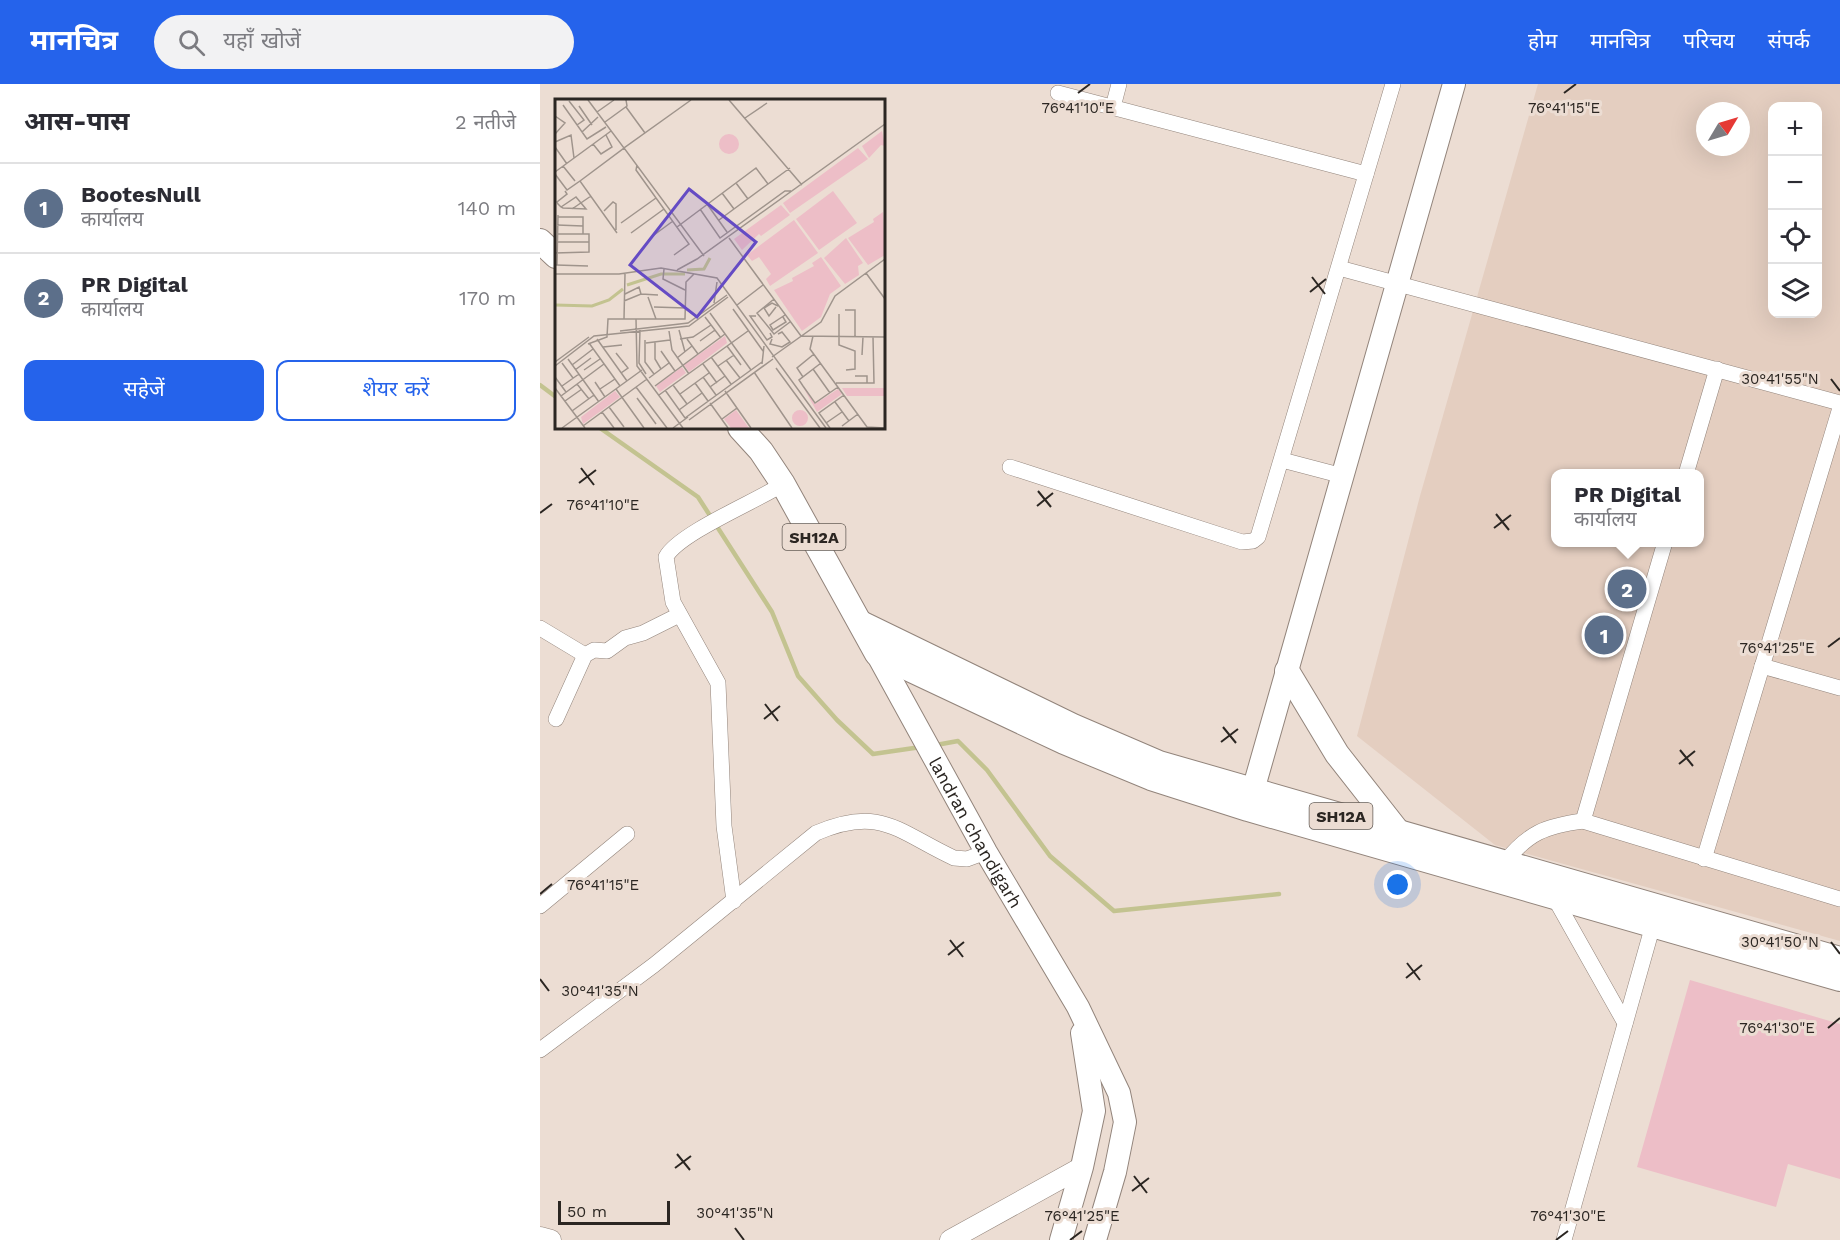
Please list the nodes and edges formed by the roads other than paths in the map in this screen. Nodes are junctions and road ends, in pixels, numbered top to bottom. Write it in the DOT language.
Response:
graph roads {
  1 [pos="1119,84"];
  2 [pos="1393,84"];
  3 [pos="1454,84"];
  4 [pos="1058,93"];
  5 [pos="1113,107"];
  6 [pos="1366,174"];
  7 [pos="540,241"];
  8 [pos="555,255"];
  9 [pos="1339,268"];
  10 [pos="1397,285"];
  11 [pos="1717,369"];
  12 [pos="1840,403"];
  13 [pos="1840,408"];
  14 [pos="741,429"];
  15 [pos="1282,460"];
  16 [pos="1010,467"];
  17 [pos="1687,469"];
  18 [pos="1343,477"];
  19 [pos="783,484"];
  20 [pos="1664,547"];
  21 [pos="679,615"];
  22 [pos="861,623"];
  23 [pos="540,628"];
  24 [pos="877,654"];
  25 [pos="585,656"];
  26 [pos="1762,666"];
  27 [pos="1287,671"];
  28 [pos="1840,688"];
  29 [pos="556,719"];
  30 [pos="1251,800"];
  31 [pos="1583,821"];
  32 [pos="1399,832"];
  33 [pos="627,834"];
  34 [pos="986,852"];
  35 [pos="1704,859"];
  36 [pos="1504,863"];
  37 [pos="1554,897"];
  38 [pos="1840,899"];
  39 [pos="734,901"];
  40 [pos="540,906"];
  41 [pos="1655,916"];
  42 [pos="1840,959"];
  43 [pos="1840,979"];
  44 [pos="1078,1008"];
  45 [pos="1625,1023"];
  46 [pos="541,1048"];
  47 [pos="1082,1167"];
  48 [pos="540,1237"];
  49 [pos="552,1240"];
  50 [pos="950,1240"];
  51 [pos="1061,1240"];
  52 [pos="1095,1240"];
  53 [pos="1564,1240"];
  1 -- 5 [label="street"];
  2 -- 6 [label="street"];
  3 -- 10 [label="main road"];
  4 -- 5 [label="street"];
  5 -- 6 [label="street"];
  6 -- 9 [label="street"];
  7 -- 8 [label="main road"];
  9 -- 10 [label="street"];
  9 -- 15 [label="street"];
  10 -- 11 [label="street"];
  10 -- 18 [label="main road"];
  11 -- 12 [label="street"];
  11 -- 17 [label="street"];
  13 -- 26 [label="street"];
  14 -- 19 [label="main road, SH12A / SH12A"];
  15 -- 16 [label="street"];
  15 -- 18 [label="street"];
  18 -- 27 [label="main road"];
  19 -- 21 [label="street"];
  19 -- 22 [label="main road, SH12A / SH12A"];
  20 -- 31 [label="street"];
  21 -- 25 [label="street"];
  21 -- 39 [label="street"];
  22 -- 24 [label="main road, SH12A / SH12A"];
  22 -- 30 [label="main road, SH12A"];
  23 -- 25 [label="street"];
  24 -- 30 [label="main road, SH12A"];
  24 -- 34 [label="main road, landran chandigarh"];
  25 -- 29 [label="street"];
  26 -- 28 [label="street"];
  26 -- 35 [label="street"];
  27 -- 30 [label="main road"];
  27 -- 32 [label="main road"];
  30 -- 32 [label="main road, SH12A"];
  30 -- 37 [label="main road, SH12A"];
  31 -- 35 [label="street"];
  31 -- 36 [label="street"];
  32 -- 36 [label="main road, SH12A"];
  33 -- 40 [label="street"];
  34 -- 39 [label="street"];
  34 -- 44 [label="main road, landran chandigarh"];
  35 -- 38 [label="street"];
  36 -- 41 [label="main road, SH12A"];
  37 -- 41 [label="main road, SH12A"];
  37 -- 45 [label="street"];
  39 -- 46 [label="street"];
  41 -- 42 [label="main road, SH12A"];
  41 -- 43 [label="main road, SH12A"];
  41 -- 45 [label="street"];
  44 -- 47 [label="main road"];
  44 -- 52 [label="main road, landran chandigarh"];
  45 -- 53 [label="street"];
  47 -- 50 [label="street"];
  47 -- 51 [label="main road"];
  48 -- 49 [label="street"];
}
